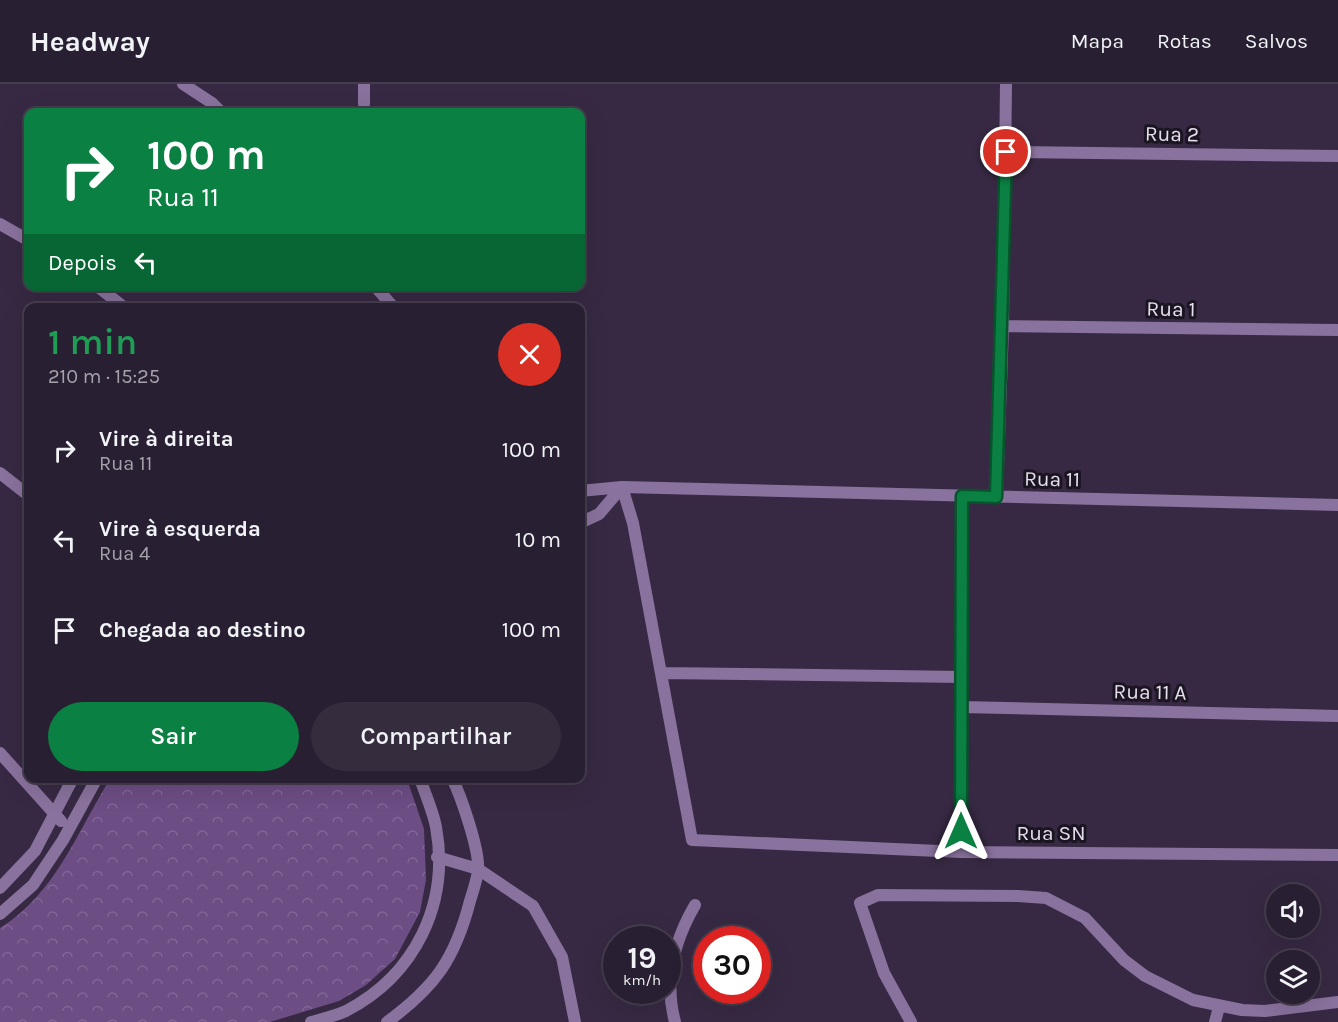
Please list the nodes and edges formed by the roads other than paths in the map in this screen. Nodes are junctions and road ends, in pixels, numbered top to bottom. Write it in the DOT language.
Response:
graph roads {
  1 [pos="183,84"];
  2 [pos="364,84"];
  3 [pos="1006,84"];
  4 [pos="364,104"];
  5 [pos="216,108"];
  6 [pos="1006,152"];
  7 [pos="1338,156"];
  8 [pos="0,224"];
  9 [pos="24,238"];
  10 [pos="103,291"];
  11 [pos="379,291"];
  12 [pos="118,303"];
  13 [pos="390,303"];
  14 [pos="1003,326"];
  15 [pos="1338,330"];
  16 [pos="0,473"];
  17 [pos="622,487"];
  18 [pos="585,491"];
  19 [pos="24,492"];
  20 [pos="962,496"];
  21 [pos="996,497"];
  22 [pos="1338,505"];
  23 [pos="585,521"];
  24 [pos="662,673"];
  25 [pos="962,677"];
  26 [pos="961,707"];
  27 [pos="1338,716"];
  28 [pos="0,753"];
  29 [pos="24,781"];
  30 [pos="26,783"];
  31 [pos="71,783"];
  32 [pos="94,783"];
  33 [pos="422,783"];
  34 [pos="455,783"];
  35 [pos="55,817"];
  36 [pos="71,827"];
  37 [pos="961,852"];
  38 [pos="1338,855"];
  39 [pos="437,857"];
  40 [pos="478,869"];
  41 [pos="0,888"];
  42 [pos="695,905"];
  43 [pos="0,914"];
  44 [pos="1338,1002"];
  45 [pos="1219,1007"];
  46 [pos="332,1019"];
  47 [pos="310,1022"];
  48 [pos="387,1022"];
  49 [pos="575,1022"];
  50 [pos="675,1022"];
  51 [pos="911,1022"];
  52 [pos="1215,1022"];
  1 -- 5 [label="street"];
  2 -- 4 [label="street"];
  3 -- 6 [label="street"];
  6 -- 7 [label="street, Rua 2"];
  6 -- 14 [label="street"];
  8 -- 9 [label="street"];
  10 -- 12 [label="street"];
  11 -- 13 [label="street"];
  14 -- 15 [label="street, Rua 1"];
  14 -- 21 [label="street"];
  16 -- 19 [label="street"];
  17 -- 18 [label="street, Rua 11"];
  17 -- 20 [label="street, Rua 11"];
  17 -- 23 [label="street"];
  17 -- 24 [label="street"];
  20 -- 21 [label="street, Rua 11"];
  20 -- 25 [label="street"];
  21 -- 22 [label="street, Rua 11"];
  24 -- 25 [label="street"];
  24 -- 37 [label="street, Rua SN"];
  25 -- 26 [label="street"];
  26 -- 27 [label="street, Rua 11 A"];
  26 -- 37 [label="street"];
  28 -- 29 [label="street"];
  30 -- 35 [label="street"];
  31 -- 35 [label="street"];
  32 -- 36 [label="street"];
  33 -- 39 [label="street"];
  34 -- 40 [label="street"];
  35 -- 36 [label="street"];
  35 -- 41 [label="street"];
  36 -- 43 [label="street"];
  37 -- 38 [label="street, Rua SN"];
  39 -- 40 [label="street"];
  39 -- 46 [label="street"];
  40 -- 48 [label="street"];
  40 -- 49 [label="street"];
  42 -- 50 [label="street"];
  44 -- 45 [label="street"];
  45 -- 51 [label="street"];
  45 -- 52 [label="street"];
  46 -- 47 [label="street"];
}
